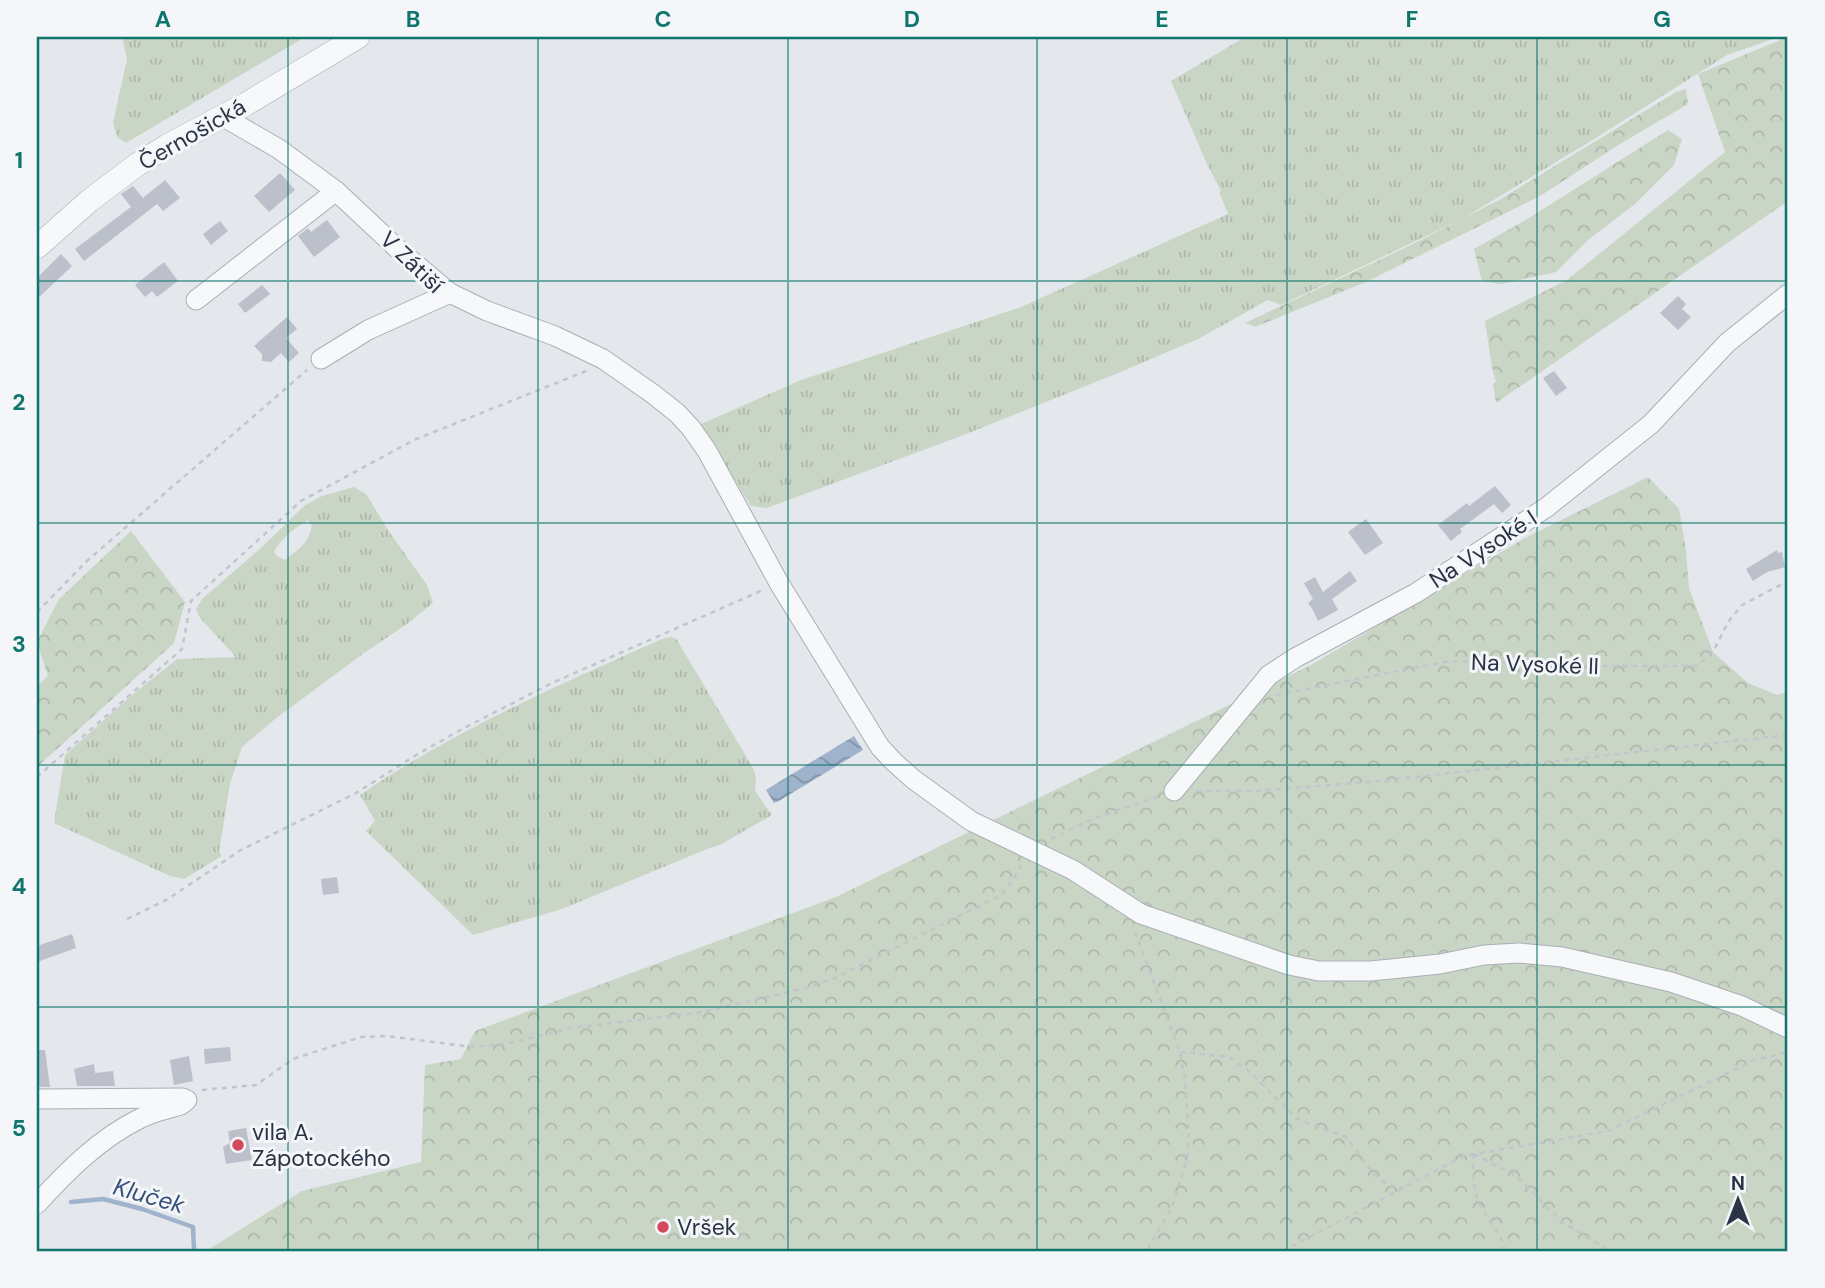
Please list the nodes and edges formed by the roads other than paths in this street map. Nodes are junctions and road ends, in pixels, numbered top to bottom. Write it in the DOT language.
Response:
graph roads {
  1 [pos="358,37"];
  2 [pos="222,116"];
  3 [pos="336,191"];
  4 [pos="37,247"];
  5 [pos="450,293"];
  6 [pos="1788,294"];
  7 [pos="196,300"];
  8 [pos="321,359"];
  9 [pos="1174,791"];
  10 [pos="1788,1028"];
  11 [pos="37,1099"];
  12 [pos="37,1204"];
  1 -- 2 [label="street, Černošická"];
  2 -- 3 [label="street, V Zátiší"];
  2 -- 4 [label="street, Černošická"];
  3 -- 5 [label="street, V Zátiší"];
  3 -- 7 [label="street"];
  5 -- 8 [label="street, V Zátiší"];
  5 -- 10 [label="street"];
  6 -- 9 [label="street, Na Vysoké I"];
  11 -- 12 [label="street"];
}
